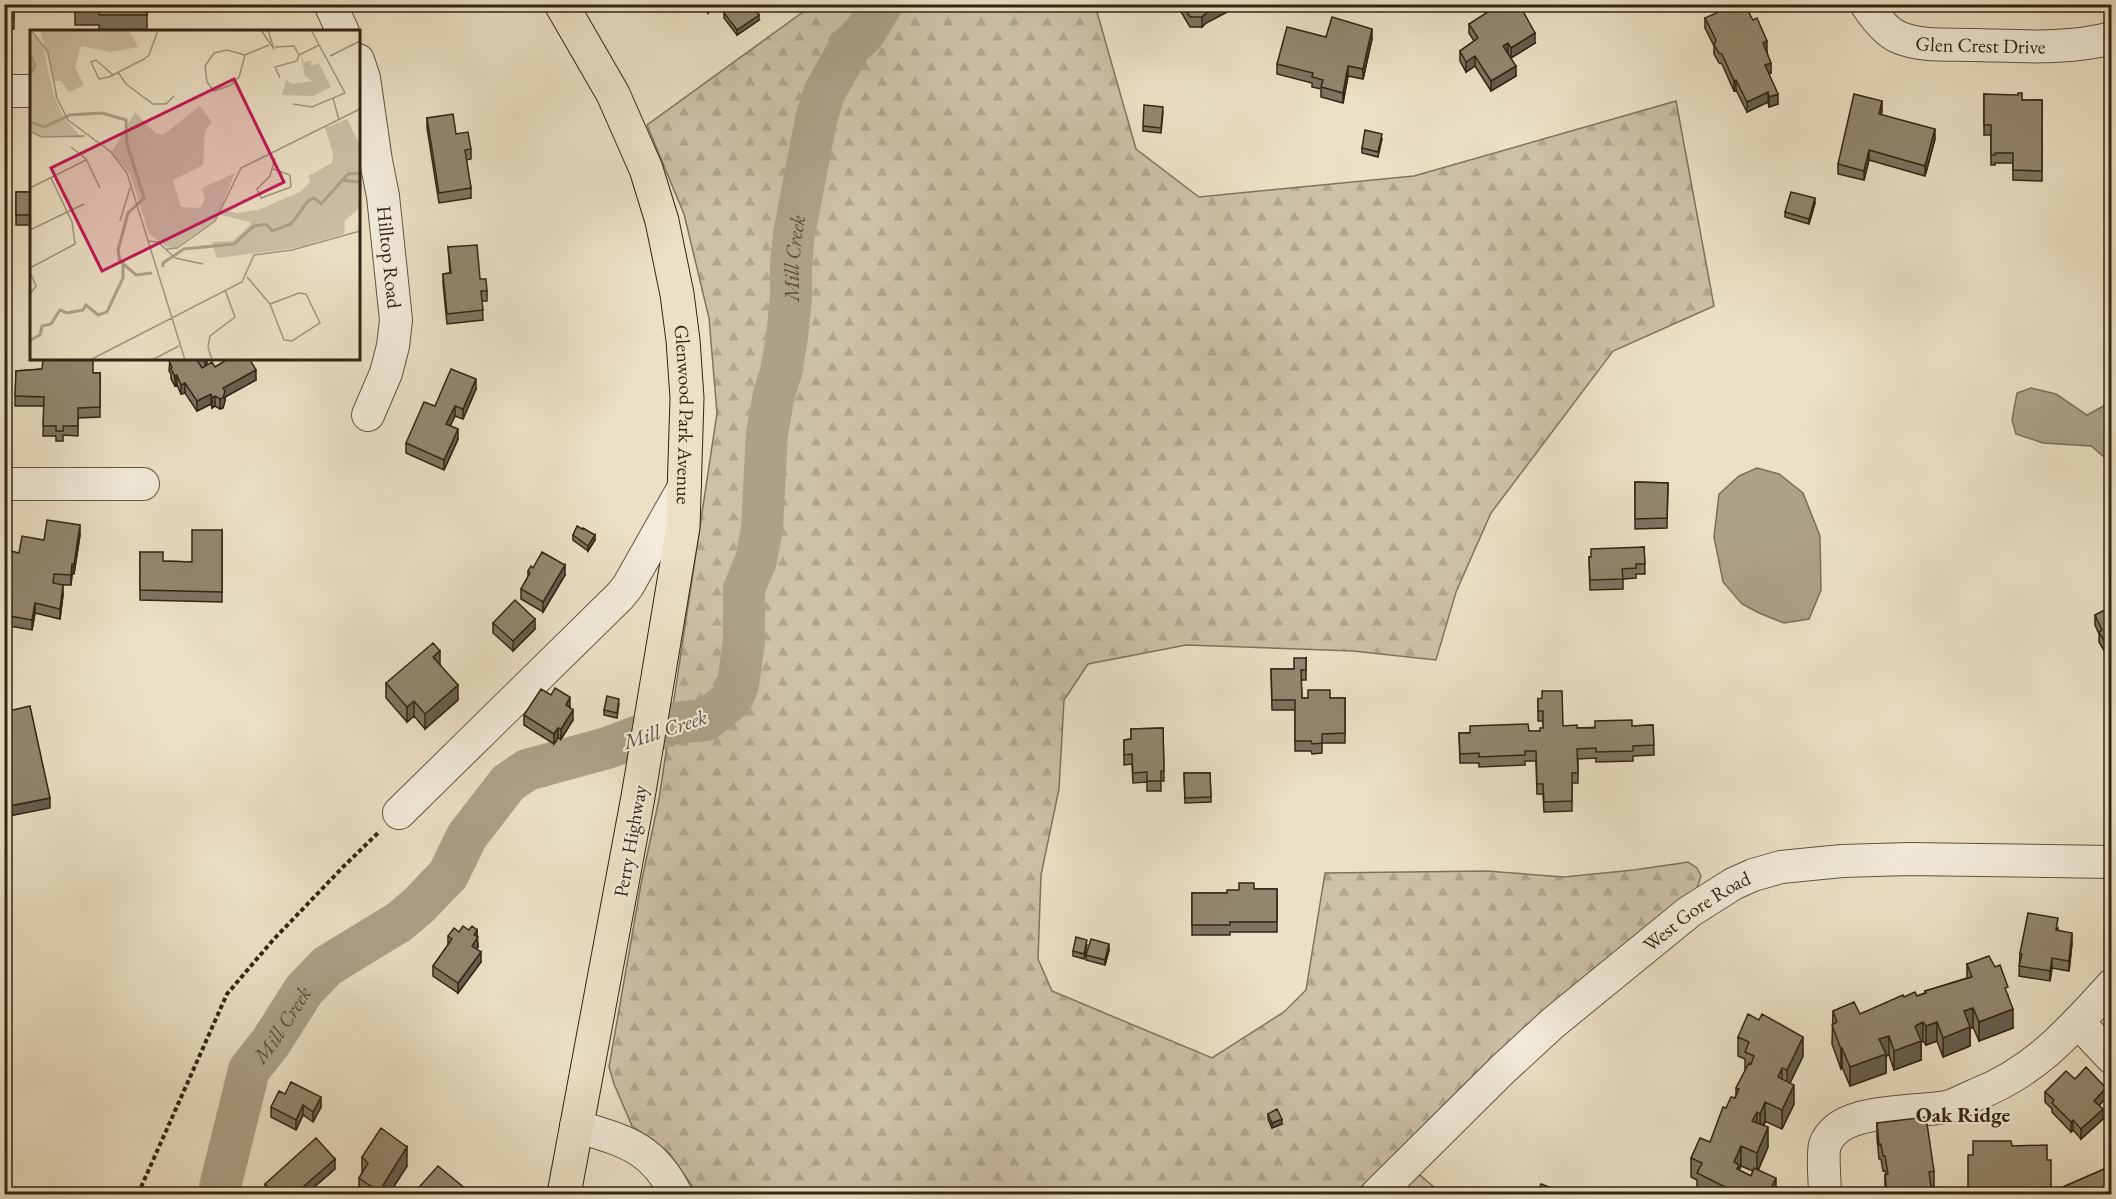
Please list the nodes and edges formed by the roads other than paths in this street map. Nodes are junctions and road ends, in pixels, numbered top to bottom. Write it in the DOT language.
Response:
graph roads {
  1 [pos="330,4"];
  2 [pos="561,4"];
  3 [pos="1866,4"];
  4 [pos="342,30"];
  5 [pos="2112,38"];
  6 [pos="361,78"];
  7 [pos="30,91"];
  8 [pos="4,92"];
  9 [pos="368,415"];
  10 [pos="4,484"];
  11 [pos="143,484"];
  12 [pos="685,485"];
  13 [pos="399,813"];
  14 [pos="2112,862"];
  15 [pos="2112,985"];
  16 [pos="2078,1022"];
  17 [pos="2112,1058"];
  18 [pos="576,1126"];
  19 [pos="564,1194"];
  20 [pos="676,1194"];
  21 [pos="1377,1194"];
  22 [pos="1825,1194"];
  1 -- 4 [label="street"];
  2 -- 12 [label="main road, Glenwood Park Avenue"];
  3 -- 5 [label="street, Glen Crest Drive"];
  6 -- 9 [label="street, Hilltop Road"];
  7 -- 8 [label="street"];
  10 -- 11 [label="street"];
  12 -- 13 [label="street, Glenwood Park Avenue"];
  12 -- 18 [label="main road, Perry Highway"];
  14 -- 21 [label="street, West Gore Road"];
  15 -- 16 [label="street"];
  16 -- 17 [label="street"];
  16 -- 22 [label="street"];
  18 -- 19 [label="main road, Perry Highway"];
  18 -- 20 [label="street"];
}
